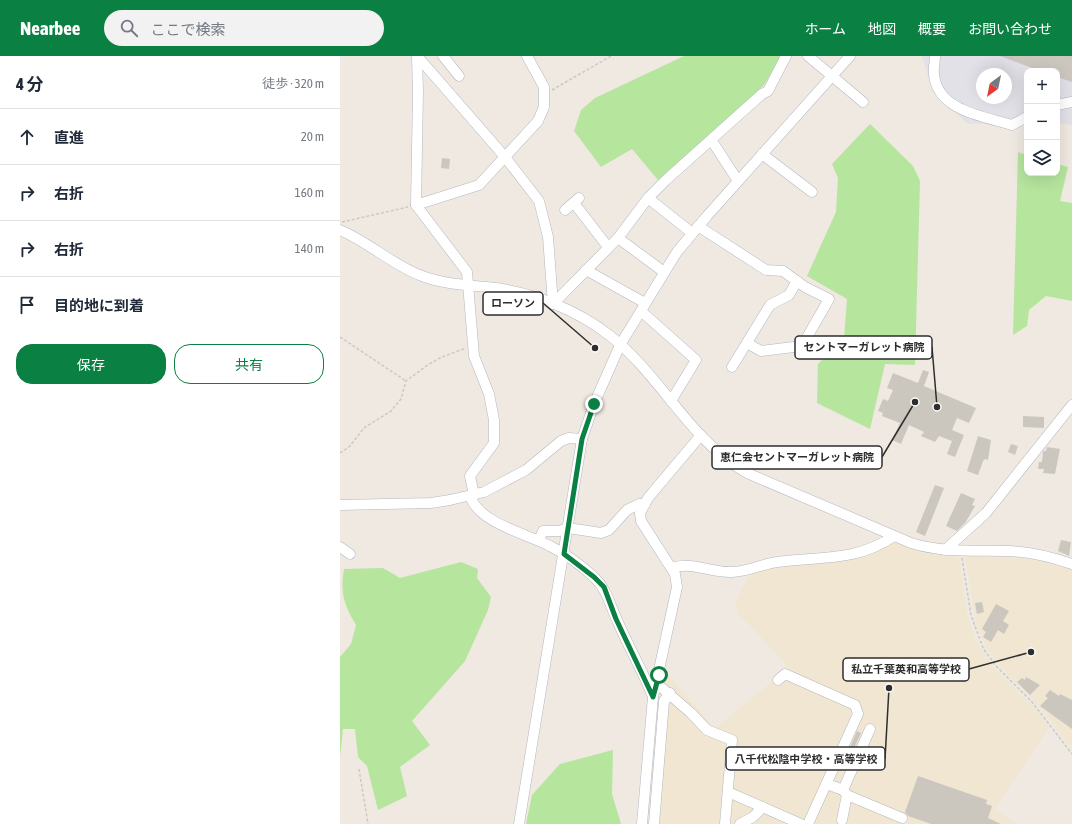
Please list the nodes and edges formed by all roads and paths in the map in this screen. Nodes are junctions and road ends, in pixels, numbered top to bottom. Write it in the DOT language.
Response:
graph roads {
  1 [pos="443,56"];
  2 [pos="527,56"];
  3 [pos="611,56"];
  4 [pos="786,56"];
  5 [pos="808,56"];
  6 [pos="850,56"];
  7 [pos="935,56"];
  8 [pos="418,57"];
  9 [pos="459,76"];
  10 [pos="833,76"];
  11 [pos="544,90"];
  12 [pos="863,102"];
  13 [pos="1072,102"];
  14 [pos="1060,104"];
  15 [pos="1024,119"];
  16 [pos="712,141"];
  17 [pos="762,154"];
  18 [pos="505,157"];
  19 [pos="738,181"];
  20 [pos="812,192"];
  21 [pos="648,198"];
  22 [pos="416,205"];
  23 [pos="565,210"];
  24 [pos="340,222"];
  25 [pos="340,230"];
  26 [pos="695,230"];
  27 [pos="618,238"];
  28 [pos="608,247"];
  29 [pos="586,270"];
  30 [pos="664,272"];
  31 [pos="797,281"];
  32 [pos="468,286"];
  33 [pos="553,304"];
  34 [pos="643,307"];
  35 [pos="340,336"];
  36 [pos="747,343"];
  37 [pos="620,345"];
  38 [pos="473,346"];
  39 [pos="732,367"];
  40 [pos="406,381"];
  41 [pos="671,401"];
  42 [pos="1072,405"];
  43 [pos="701,435"];
  44 [pos="582,439"];
  45 [pos="340,453"];
  46 [pos="472,495"];
  47 [pos="645,504"];
  48 [pos="341,506"];
  49 [pos="568,528"];
  50 [pos="894,536"];
  51 [pos="539,540"];
  52 [pos="340,547"];
  53 [pos="945,550"];
  54 [pos="961,550"];
  55 [pos="350,554"];
  56 [pos="564,554"];
  57 [pos="1072,564"];
  58 [pos="672,568"];
  59 [pos="778,680"];
  60 [pos="653,697"];
  61 [pos="870,729"];
  62 [pos="1072,754"];
  63 [pos="360,769"];
  64 [pos="827,784"];
  65 [pos="728,792"];
  66 [pos="845,792"];
  67 [pos="763,807"];
  68 [pos="902,818"];
  69 [pos="842,820"];
  70 [pos="368,824"];
  71 [pos="519,824"];
  72 [pos="642,824"];
  73 [pos="654,824"];
  74 [pos="726,824"];
  75 [pos="740,824"];
  76 [pos="801,824"];
  77 [pos="808,824"];
  1 -- 9 [label="street"];
  2 -- 11 [label="street"];
  3 -- 11 [label="path"];
  4 -- 16 [label="street"];
  5 -- 10 [label="street"];
  6 -- 10 [label="street"];
  7 -- 15 [label="street"];
  8 -- 18 [label="street"];
  8 -- 22 [label="street"];
  10 -- 12 [label="street"];
  10 -- 17 [label="street"];
  11 -- 18 [label="street"];
  13 -- 14 [label="street"];
  16 -- 19 [label="street"];
  16 -- 21 [label="street"];
  17 -- 19 [label="street"];
  17 -- 20 [label="street"];
  18 -- 22 [label="street"];
  18 -- 33 [label="street"];
  19 -- 26 [label="street"];
  21 -- 26 [label="street"];
  21 -- 27 [label="street"];
  22 -- 24 [label="path"];
  22 -- 32 [label="street"];
  23 -- 28 [label="street"];
  25 -- 32 [label="street"];
  26 -- 30 [label="street"];
  26 -- 31 [label="street"];
  27 -- 28 [label="street"];
  27 -- 30 [label="street"];
  28 -- 29 [label="street"];
  29 -- 33 [label="street"];
  29 -- 34 [label="street"];
  30 -- 34 [label="street"];
  31 -- 36 [label="street"];
  31 -- 36 [label="street"];
  32 -- 33 [label="street"];
  32 -- 38 [label="street"];
  33 -- 37 [label="street"];
  34 -- 37 [label="street"];
  34 -- 41 [label="street"];
  35 -- 40 [label="path"];
  36 -- 39 [label="street"];
  37 -- 41 [label="street"];
  37 -- 44 [label="street"];
  38 -- 40 [label="path"];
  38 -- 46 [label="street"];
  40 -- 45 [label="path"];
  41 -- 43 [label="street"];
  42 -- 53 [label="street"];
  43 -- 47 [label="street"];
  43 -- 50 [label="street"];
  44 -- 46 [label="street"];
  44 -- 49 [label="street"];
  46 -- 48 [label="street"];
  46 -- 51 [label="street"];
  47 -- 49 [label="street"];
  47 -- 58 [label="street"];
  49 -- 51 [label="street"];
  49 -- 56 [label="street"];
  50 -- 53 [label="street"];
  50 -- 58 [label="street"];
  51 -- 56 [label="street"];
  52 -- 55 [label="street"];
  53 -- 54 [label="street"];
  54 -- 57 [label="street"];
  54 -- 62 [label="path"];
  56 -- 60 [label="street"];
  56 -- 71 [label="street"];
  58 -- 60 [label="street"];
  59 -- 64 [label="street"];
  60 -- 72 [label="street"];
  61 -- 66 [label="street"];
  63 -- 70 [label="path"];
  64 -- 66 [label="street"];
  64 -- 77 [label="street"];
  65 -- 67 [label="street"];
  65 -- 73 [label="street"];
  65 -- 74 [label="street"];
  66 -- 68 [label="street"];
  66 -- 69 [label="street"];
  67 -- 75 [label="street"];
  67 -- 76 [label="street"];
}
